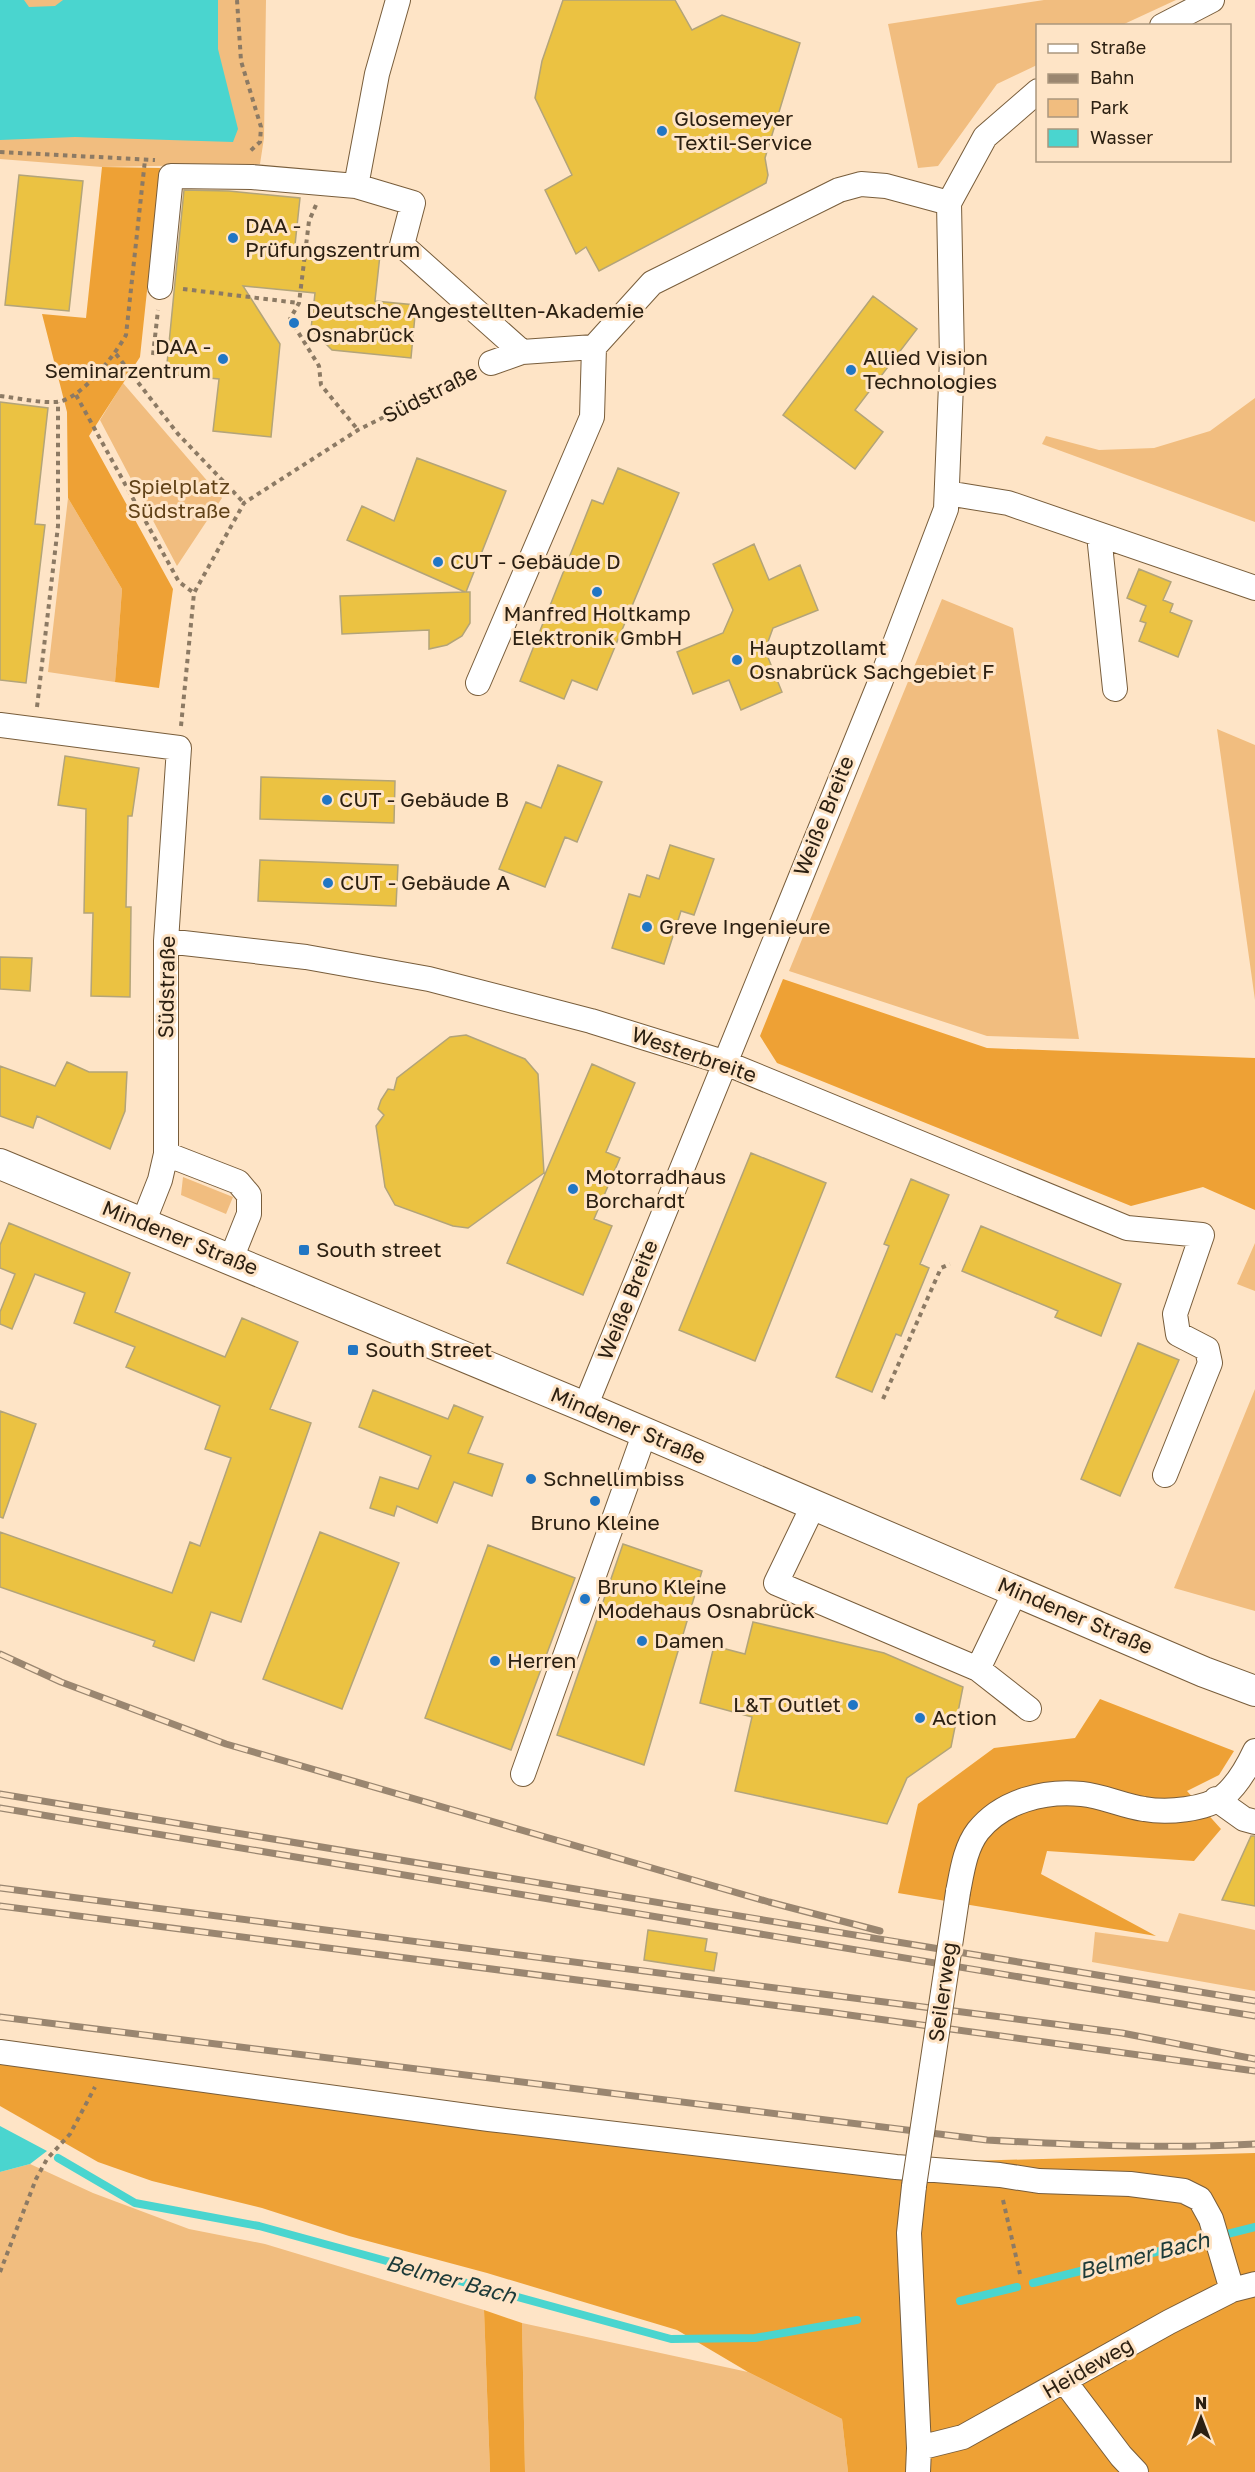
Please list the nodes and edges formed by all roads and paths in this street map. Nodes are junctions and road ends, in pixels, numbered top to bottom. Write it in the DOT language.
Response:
graph roads {
  1 [pos="237,0"];
  2 [pos="398,0"];
  3 [pos="1212,0"];
  4 [pos="1166,24"];
  5 [pos="1036,93"];
  6 [pos="0,152"];
  7 [pos="245,155"];
  8 [pos="145,160"];
  9 [pos="166,160"];
  10 [pos="325,183"];
  11 [pos="356,186"];
  12 [pos="950,203"];
  13 [pos="160,287"];
  14 [pos="299,303"];
  15 [pos="594,347"];
  16 [pos="522,352"];
  17 [pos="116,354"];
  18 [pos="153,355"];
  19 [pos="491,363"];
  20 [pos="76,395"];
  21 [pos="0,396"];
  22 [pos="58,402"];
  23 [pos="358,430"];
  24 [pos="947,493"];
  25 [pos="244,503"];
  26 [pos="1099,535"];
  27 [pos="1249,579"];
  28 [pos="194,593"];
  29 [pos="478,683"];
  30 [pos="1115,689"];
  31 [pos="0,725"];
  32 [pos="34,729"];
  33 [pos="178,748"];
  34 [pos="166,941"];
  35 [pos="723,1062"];
  36 [pos="166,1154"];
  37 [pos="0,1164"];
  38 [pos="143,1223"];
  39 [pos="231,1259"];
  40 [pos="950,1264"];
  41 [pos="883,1399"];
  42 [pos="585,1407"];
  43 [pos="645,1432"];
  44 [pos="1165,1475"];
  45 [pos="814,1504"];
  46 [pos="1016,1590"];
  47 [pos="978,1669"];
  48 [pos="1255,1690"];
  49 [pos="1029,1709"];
  50 [pos="1255,1751"];
  51 [pos="522,1774"];
  52 [pos="1216,1799"];
  53 [pos="1255,1822"];
  54 [pos="0,2052"];
  55 [pos="107,2066"];
  56 [pos="1000,2175"];
  57 [pos="0,2272"];
  58 [pos="1020,2274"];
  59 [pos="1244,2287"];
  60 [pos="1065,2382"];
  61 [pos="919,2448"];
  62 [pos="918,2472"];
  63 [pos="1136,2472"];
  1 -- 7 [label="path"];
  2 -- 11 [label="street"];
  3 -- 4 [label="street"];
  5 -- 12 [label="street"];
  6 -- 8 [label="path"];
  8 -- 9 [label="path"];
  8 -- 17 [label="path"];
  10 -- 11 [label="street"];
  10 -- 13 [label="street"];
  10 -- 14 [label="path"];
  11 -- 16 [label="street"];
  12 -- 15 [label="street"];
  12 -- 24 [label="street, Weiße Breite"];
  13 -- 14 [label="path"];
  13 -- 18 [label="path"];
  14 -- 23 [label="path"];
  15 -- 16 [label="street, Südstraße"];
  15 -- 29 [label="street"];
  16 -- 19 [label="street, Südstraße"];
  17 -- 20 [label="path"];
  17 -- 25 [label="path"];
  19 -- 23 [label="path, Südstraße"];
  20 -- 22 [label="path"];
  20 -- 28 [label="path"];
  21 -- 22 [label="path"];
  22 -- 32 [label="path"];
  23 -- 25 [label="path, Südstraße"];
  24 -- 26 [label="street"];
  24 -- 35 [label="street, Weiße Breite"];
  25 -- 28 [label="path, Südstraße"];
  26 -- 27 [label="street"];
  26 -- 30 [label="street"];
  28 -- 33 [label="path, Südstraße"];
  31 -- 32 [label="street"];
  32 -- 33 [label="street"];
  33 -- 34 [label="street, Südstraße"];
  34 -- 35 [label="street, Westerbreite"];
  34 -- 36 [label="street, Südstraße"];
  35 -- 42 [label="street, Weiße Breite"];
  35 -- 44 [label="street, Westerbreite"];
  36 -- 38 [label="street, Südstraße"];
  36 -- 39 [label="street"];
  37 -- 38 [label="main road, Mindener Straße"];
  38 -- 39 [label="main road, Mindener Straße"];
  39 -- 42 [label="main road, Mindener Straße"];
  40 -- 41 [label="path"];
  42 -- 43 [label="main road, Mindener Straße"];
  43 -- 45 [label="main road, Mindener Straße"];
  43 -- 51 [label="street"];
  45 -- 46 [label="main road, Mindener Straße"];
  45 -- 47 [label="street"];
  46 -- 47 [label="street"];
  46 -- 48 [label="main road, Mindener Straße"];
  47 -- 49 [label="street"];
  50 -- 52 [label="street, Seilerweg"];
  52 -- 53 [label="street"];
  52 -- 61 [label="street, Seilerweg, bridge"];
  54 -- 55 [label="street"];
  55 -- 56 [label="street"];
  55 -- 57 [label="path"];
  56 -- 58 [label="path"];
  56 -- 59 [label="street"];
  59 -- 60 [label="street, Heideweg"];
  60 -- 61 [label="street, Heideweg"];
  60 -- 63 [label="street"];
  61 -- 62 [label="street, Seilerweg"];
}
